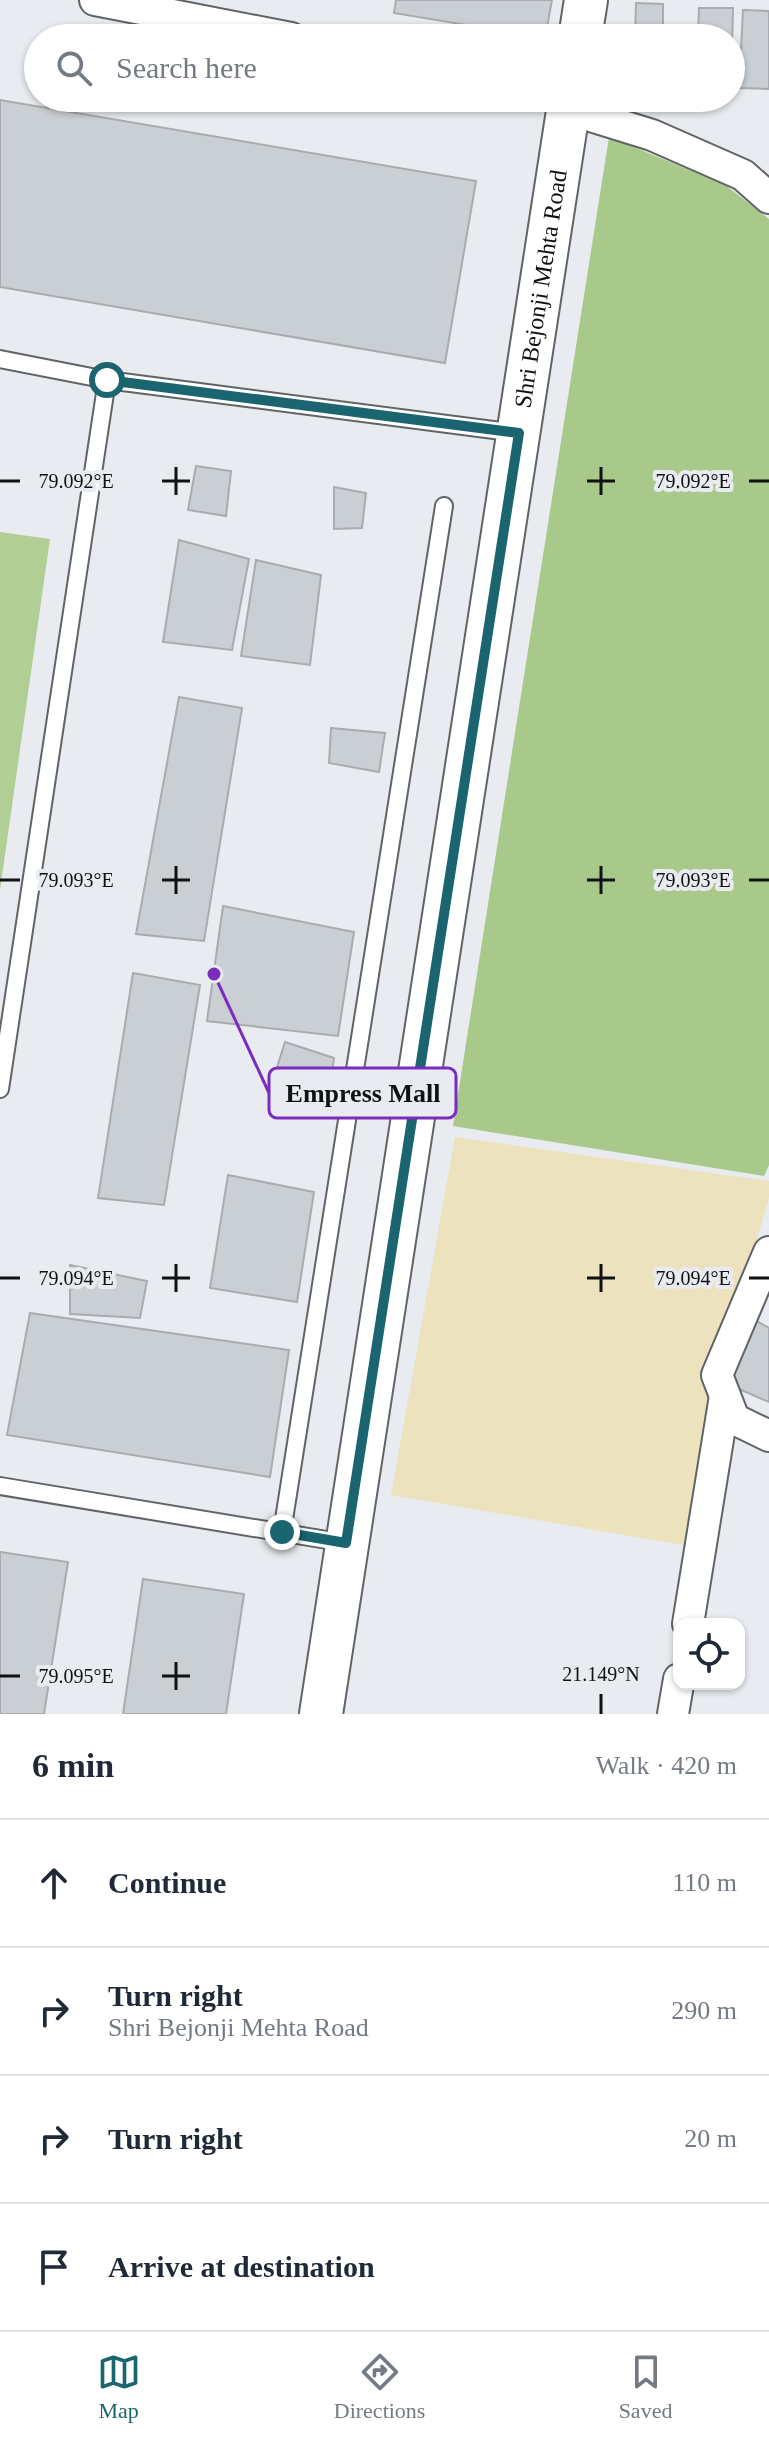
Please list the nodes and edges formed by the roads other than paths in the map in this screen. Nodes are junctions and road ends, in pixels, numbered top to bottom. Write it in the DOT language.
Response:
graph roads {
  1 [pos="95,0"];
  2 [pos="586,0"];
  3 [pos="219,24"];
  4 [pos="582,24"];
  5 [pos="568,112"];
  6 [pos="590,112"];
  7 [pos="769,198"];
  8 [pos="0,359"];
  9 [pos="107,380"];
  10 [pos="519,433"];
  11 [pos="444,506"];
  12 [pos="0,1089"];
  13 [pos="769,1252"];
  14 [pos="725,1396"];
  15 [pos="769,1436"];
  16 [pos="0,1486"];
  17 [pos="282,1532"];
  18 [pos="346,1543"];
  19 [pos="689,1618"];
  20 [pos="677,1690"];
  21 [pos="321,1714"];
  22 [pos="673,1714"];
  1 -- 3 [label="street"];
  2 -- 4 [label="main road"];
  5 -- 10 [label="main road, Shri Bejonji Mehta Road"];
  6 -- 7 [label="street"];
  8 -- 9 [label="lane"];
  9 -- 10 [label="lane"];
  9 -- 12 [label="lane"];
  10 -- 18 [label="main road, Shri Bejonji Mehta Road"];
  11 -- 17 [label="lane"];
  13 -- 14 [label="street"];
  14 -- 15 [label="street"];
  14 -- 19 [label="street"];
  16 -- 17 [label="lane"];
  17 -- 18 [label="lane"];
  18 -- 21 [label="main road, Shri Bejonji Mehta Road"];
  20 -- 22 [label="street"];
}
